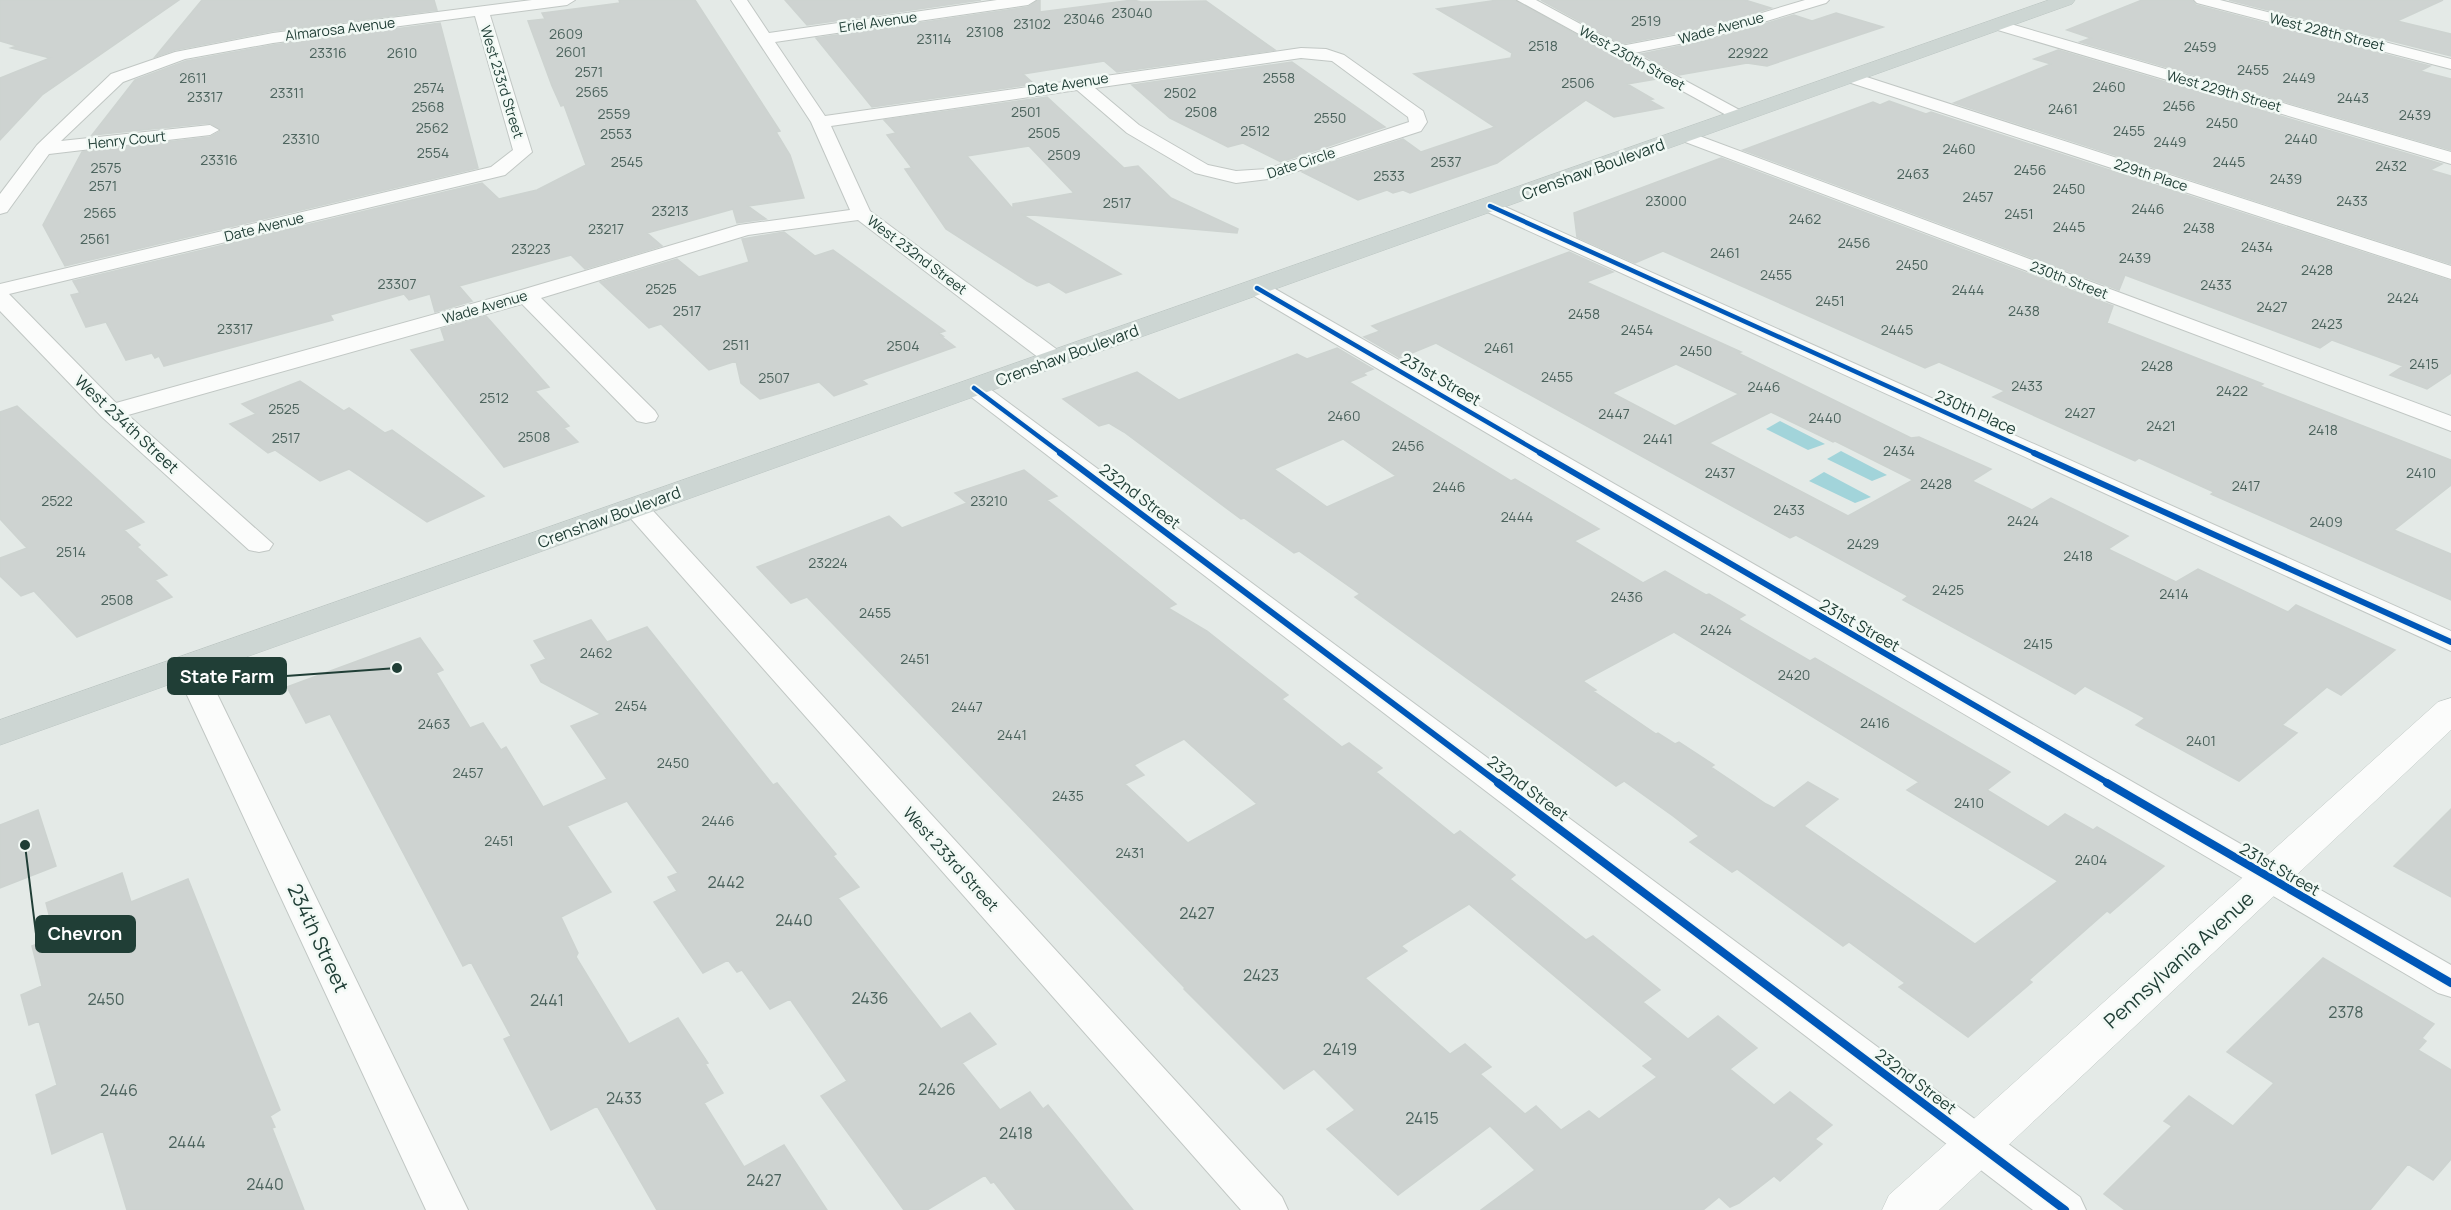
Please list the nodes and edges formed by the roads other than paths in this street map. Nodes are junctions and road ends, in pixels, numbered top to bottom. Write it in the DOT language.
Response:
graph roads {
  1 [pos="567,0"];
  2 [pos="739,0"];
  3 [pos="1028,0"];
  4 [pos="1525,0"];
  5 [pos="1821,0"];
  6 [pos="2066,0"];
  7 [pos="2202,0"];
  8 [pos="1001,2"];
  9 [pos="481,11"];
  10 [pos="1997,25"];
  11 [pos="764,39"];
  12 [pos="1618,51"];
  13 [pos="1316,53"];
  14 [pos="2451,64"];
  15 [pos="1851,76"];
  16 [pos="1079,83"];
  17 [pos="1739,117"];
  18 [pos="820,122"];
  19 [pos="210,130"];
  20 [pos="1686,136"];
  21 [pos="43,149"];
  22 [pos="523,152"];
  23 [pos="2451,158"];
  24 [pos="1490,206"];
  25 [pos="0,208"];
  26 [pos="862,214"];
  27 [pos="2451,273"];
  28 [pos="1257,288"];
  29 [pos="0,291"];
  30 [pos="526,296"];
  31 [pos="0,298"];
  32 [pos="1055,359"];
  33 [pos="974,388"];
  34 [pos="111,412"];
  35 [pos="646,416"];
  36 [pos="2451,424"];
  37 [pos="635,507"];
  38 [pos="259,544"];
  39 [pos="2451,642"];
  40 [pos="189,667"];
  41 [pos="2451,710"];
  42 [pos="0,733"];
  43 [pos="2268,878"];
  44 [pos="2451,983"];
  45 [pos="1978,1144"];
  46 [pos="447,1210"];
  47 [pos="1267,1210"];
  48 [pos="1906,1210"];
  49 [pos="2065,1210"];
  1 -- 9 [label="street, Almarosa Avenue"];
  2 -- 11 [label="street, West 232nd Street"];
  3 -- 8 [label="street, Eriel Avenue"];
  4 -- 12 [label="street, West 230th Street"];
  5 -- 12 [label="street, Wade Avenue"];
  6 -- 10 [label="main road, Crenshaw Boulevard"];
  7 -- 14 [label="street, West 228th Street"];
  8 -- 11 [label="street, Eriel Avenue"];
  9 -- 21 [label="street, Almarosa Avenue"];
  9 -- 22 [label="street, West 233rd Street"];
  10 -- 15 [label="main road, Crenshaw Boulevard"];
  10 -- 23 [label="street, West 229th Street"];
  11 -- 18 [label="street, West 232nd Street"];
  12 -- 17 [label="street, West 230th Street"];
  13 -- 16 [label="street, Date Avenue"];
  13 -- 16 [label="street, Date Circle"];
  15 -- 17 [label="main road, Crenshaw Boulevard"];
  15 -- 27 [label="street, 229th Place"];
  16 -- 18 [label="street, Date Avenue"];
  17 -- 20 [label="main road, Crenshaw Boulevard"];
  18 -- 26 [label="street, West 232nd Street"];
  19 -- 21 [label="street, Henry Court"];
  20 -- 24 [label="main road, Crenshaw Boulevard"];
  20 -- 36 [label="street, 230th Street"];
  21 -- 25 [label="street"];
  22 -- 29 [label="street, Date Avenue"];
  24 -- 28 [label="main road, Crenshaw Boulevard"];
  24 -- 39 [label="street, 230th Place"];
  26 -- 30 [label="street, Wade Avenue"];
  26 -- 32 [label="street, West 232nd Street"];
  28 -- 32 [label="main road, Crenshaw Boulevard"];
  28 -- 43 [label="street, 231st Street"];
  30 -- 34 [label="street, Wade Avenue"];
  30 -- 35 [label="street"];
  31 -- 34 [label="street, West 234th Street"];
  32 -- 33 [label="main road, Crenshaw Boulevard"];
  33 -- 37 [label="main road, Crenshaw Boulevard"];
  33 -- 45 [label="street, 232nd Street"];
  34 -- 38 [label="street, West 234th Street"];
  37 -- 40 [label="main road, Crenshaw Boulevard"];
  37 -- 47 [label="street, West 233rd Street"];
  40 -- 42 [label="main road, Crenshaw Boulevard"];
  40 -- 46 [label="street, 234th Street"];
  41 -- 43 [label="street, Pennsylvania Avenue"];
  43 -- 44 [label="street, 231st Street"];
  43 -- 45 [label="street, Pennsylvania Avenue"];
  45 -- 48 [label="street, Pennsylvania Avenue"];
  45 -- 49 [label="street, 232nd Street"];
}
